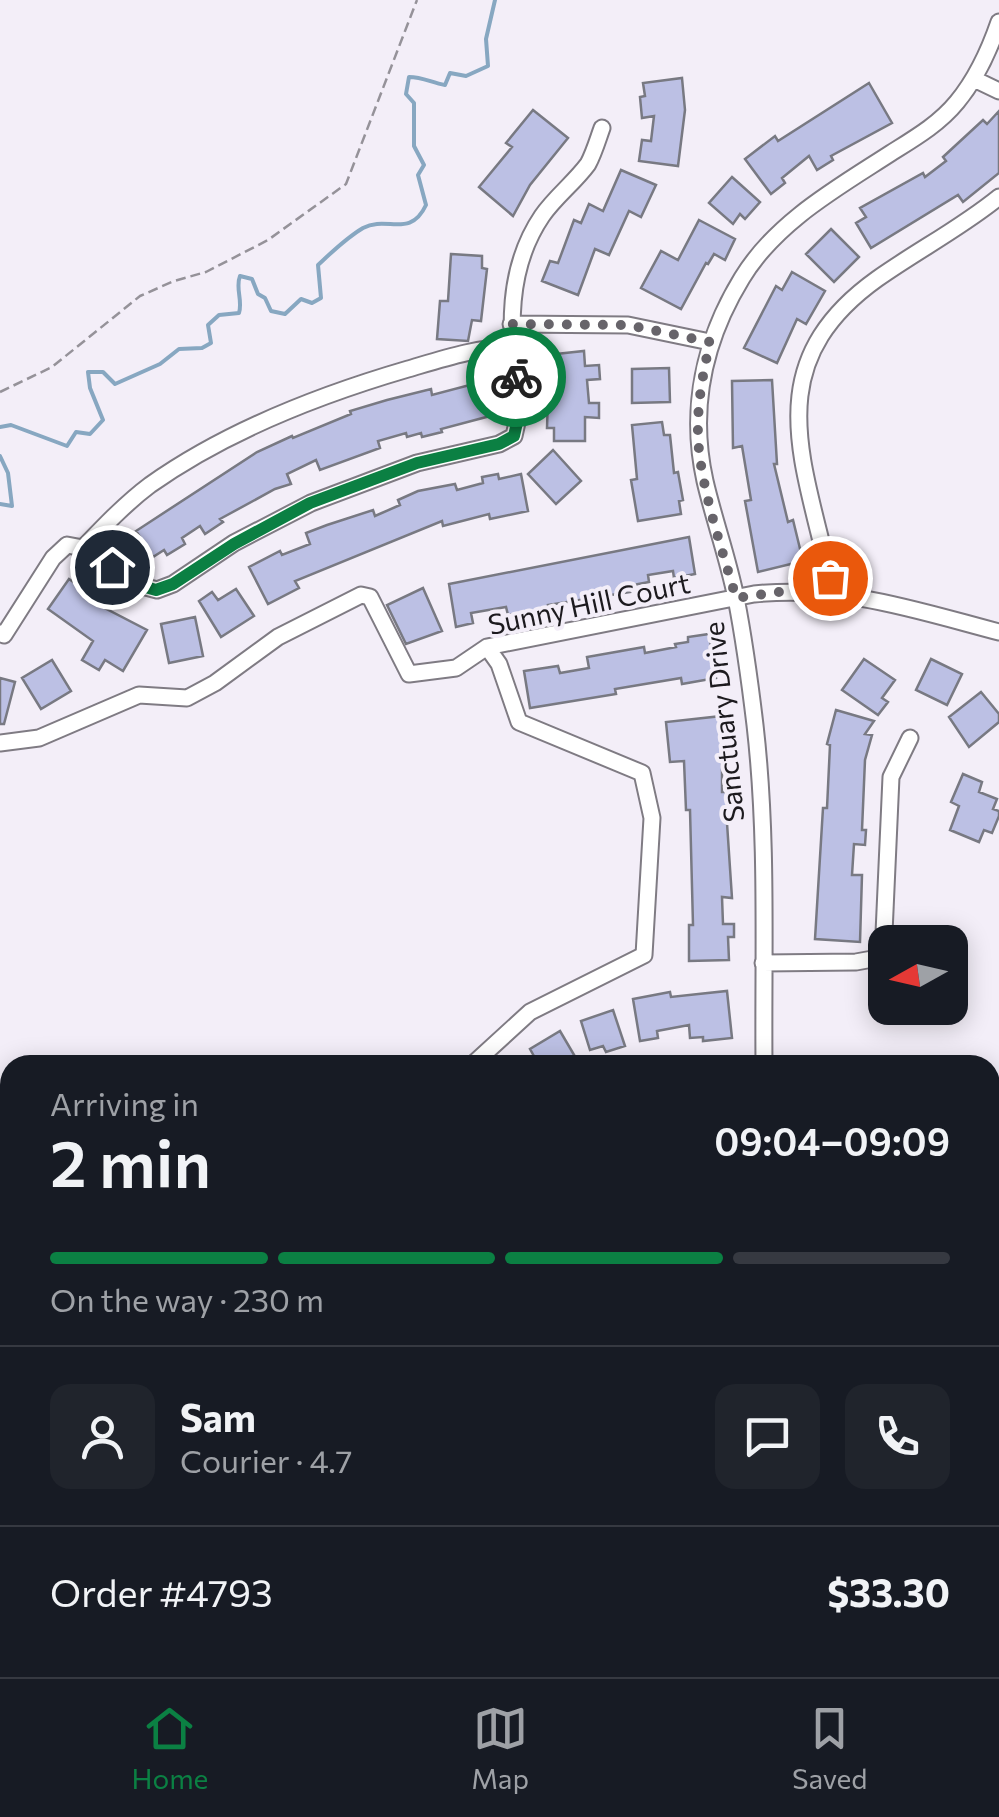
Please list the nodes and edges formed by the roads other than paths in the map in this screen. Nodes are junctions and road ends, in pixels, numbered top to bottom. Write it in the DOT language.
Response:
graph roads {
  1 [pos="999,22"];
  2 [pos="974,80"];
  3 [pos="999,91"];
  4 [pos="602,128"];
  5 [pos="999,196"];
  6 [pos="512,324"];
  7 [pos="710,342"];
  8 [pos="513,347"];
  9 [pos="83,548"];
  10 [pos="830,592"];
  11 [pos="736,598"];
  12 [pos="999,632"];
  13 [pos="2,634"];
  14 [pos="487,647"];
  15 [pos="910,738"];
  16 [pos="0,743"];
  17 [pos="763,963"];
  18 [pos="483,1055"];
  19 [pos="764,1055"];
  1 -- 2 [label="street, Sanctuary Drive"];
  2 -- 3 [label="street"];
  2 -- 7 [label="street, Sanctuary Drive"];
  4 -- 6 [label="street"];
  5 -- 10 [label="street"];
  6 -- 7 [label="street"];
  6 -- 8 [label="street"];
  7 -- 11 [label="street, Sanctuary Drive"];
  8 -- 9 [label="street"];
  8 -- 9 [label="street"];
  9 -- 13 [label="street"];
  10 -- 11 [label="street, Sunny Hill Court"];
  10 -- 12 [label="street, Sunny Hill Court"];
  11 -- 14 [label="street, Sunny Hill Court"];
  11 -- 17 [label="street, Sanctuary Drive"];
  14 -- 16 [label="street, Sunny Hill Court"];
  14 -- 18 [label="street"];
  15 -- 17 [label="street"];
  17 -- 19 [label="street, Sanctuary Drive"];
}
